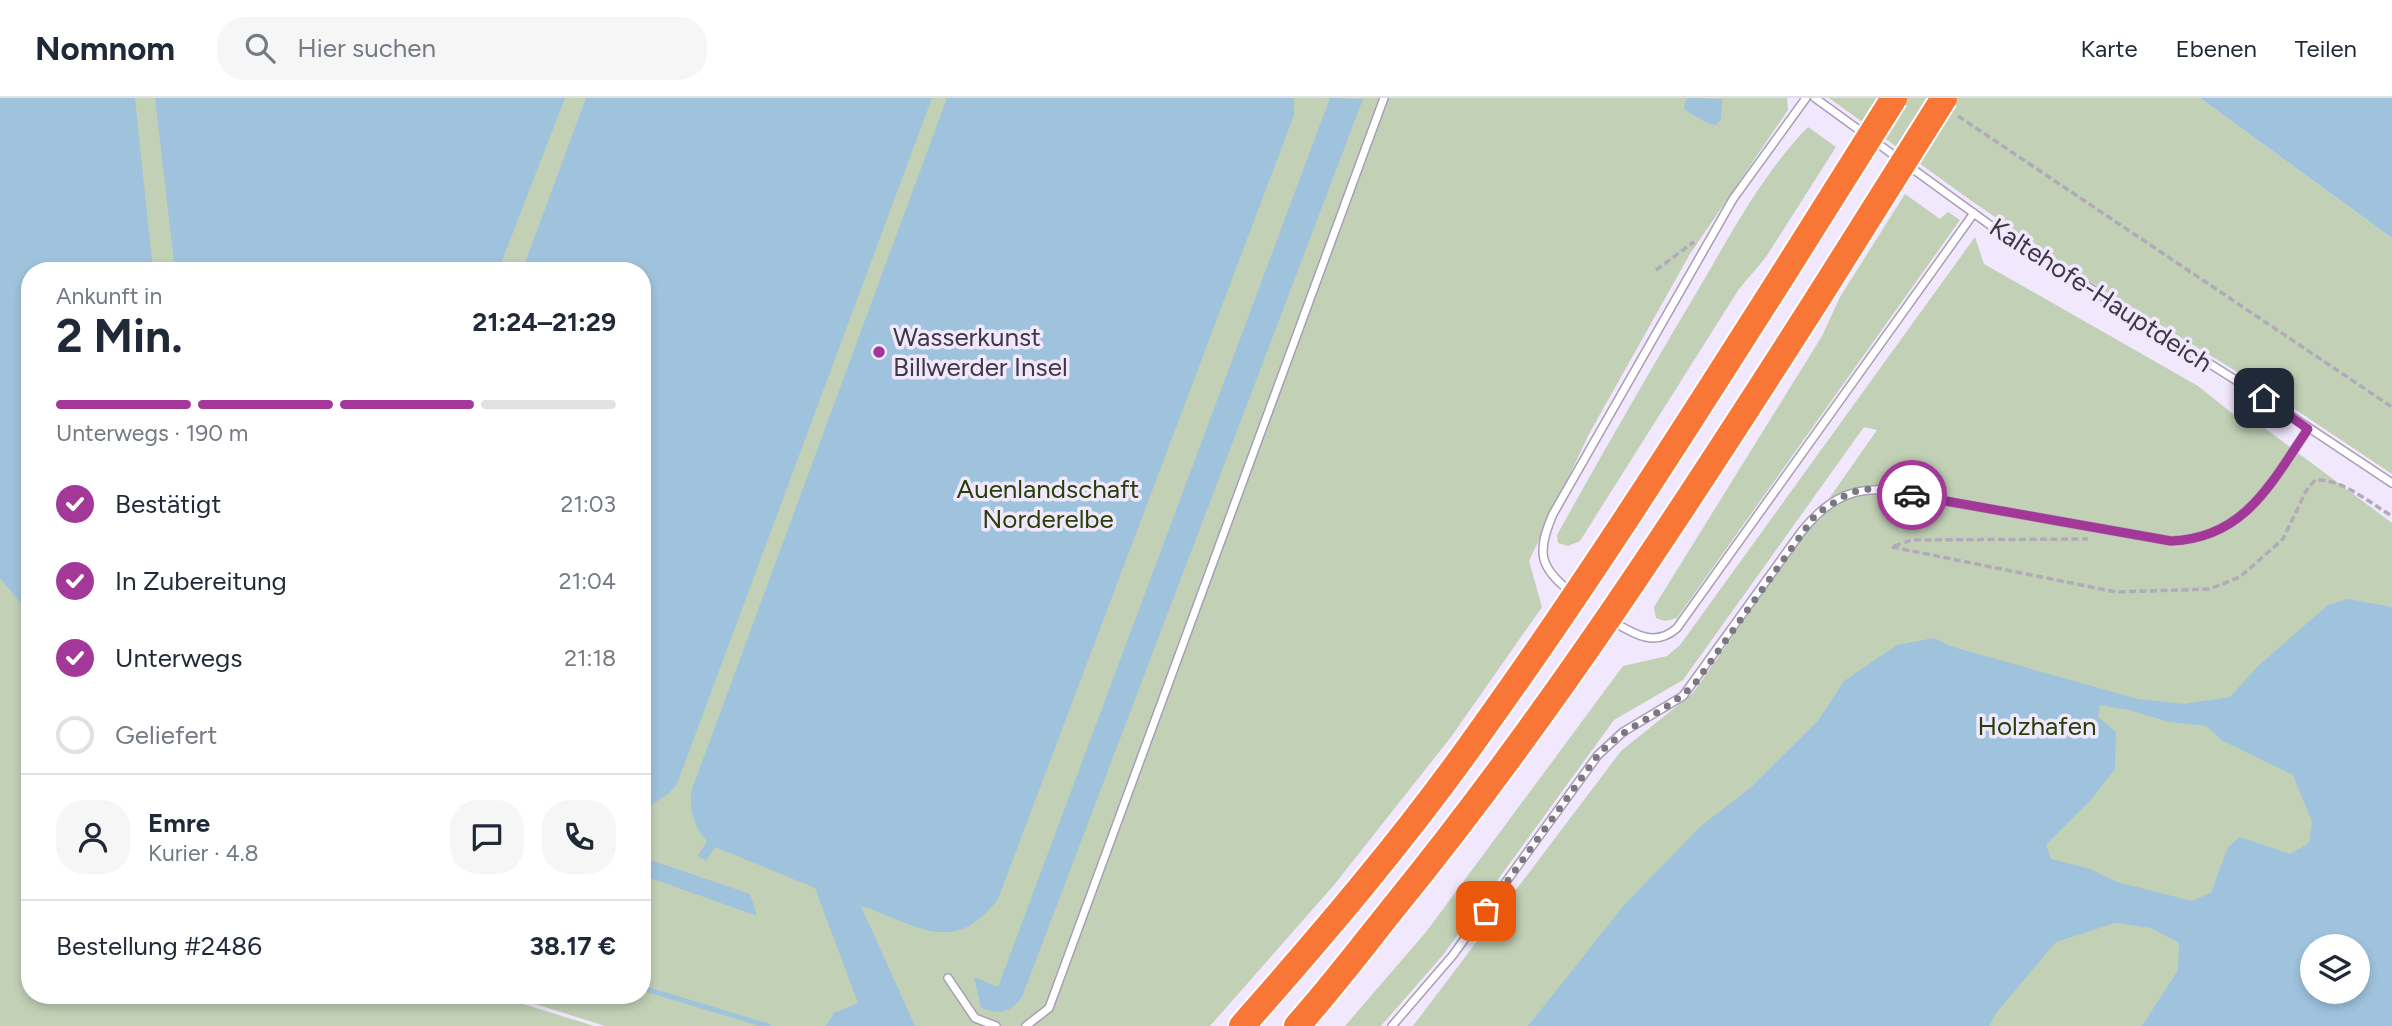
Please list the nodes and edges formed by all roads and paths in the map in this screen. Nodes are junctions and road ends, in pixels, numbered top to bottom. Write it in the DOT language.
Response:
graph roads {
  1 [pos="1384,98"];
  2 [pos="1806,98"];
  3 [pos="1815,98"];
  4 [pos="1894,98"];
  5 [pos="1947,104"];
  6 [pos="1974,213"];
  7 [pos="1705,247"];
  8 [pos="1656,270"];
  9 [pos="2392,407"];
  10 [pos="2308,429"];
  11 [pos="2392,483"];
  12 [pos="2392,516"];
  13 [pos="2092,539"];
  14 [pos="1574,595"];
  15 [pos="1609,619"];
  16 [pos="948,978"];
  17 [pos="996,1026"];
  18 [pos="1026,1026"];
  19 [pos="1242,1026"];
  20 [pos="1297,1026"];
  21 [pos="1392,1026"];
  1 -- 18 [label="lane"];
  2 -- 7 [label="lane"];
  3 -- 6 [label="lane, Kaltehofe-Hauptdeich"];
  4 -- 14 [label="highway, bridge"];
  5 -- 9 [label="path"];
  5 -- 15 [label="highway, bridge"];
  6 -- 10 [label="lane, Kaltehofe-Hauptdeich"];
  6 -- 15 [label="lane"];
  7 -- 8 [label="path"];
  7 -- 14 [label="lane"];
  10 -- 11 [label="lane, Kaltehofe-Hauptdeich"];
  10 -- 21 [label="lane"];
  12 -- 13 [label="path"];
  14 -- 19 [label="highway"];
  15 -- 20 [label="highway"];
  16 -- 17 [label="lane"];
}
